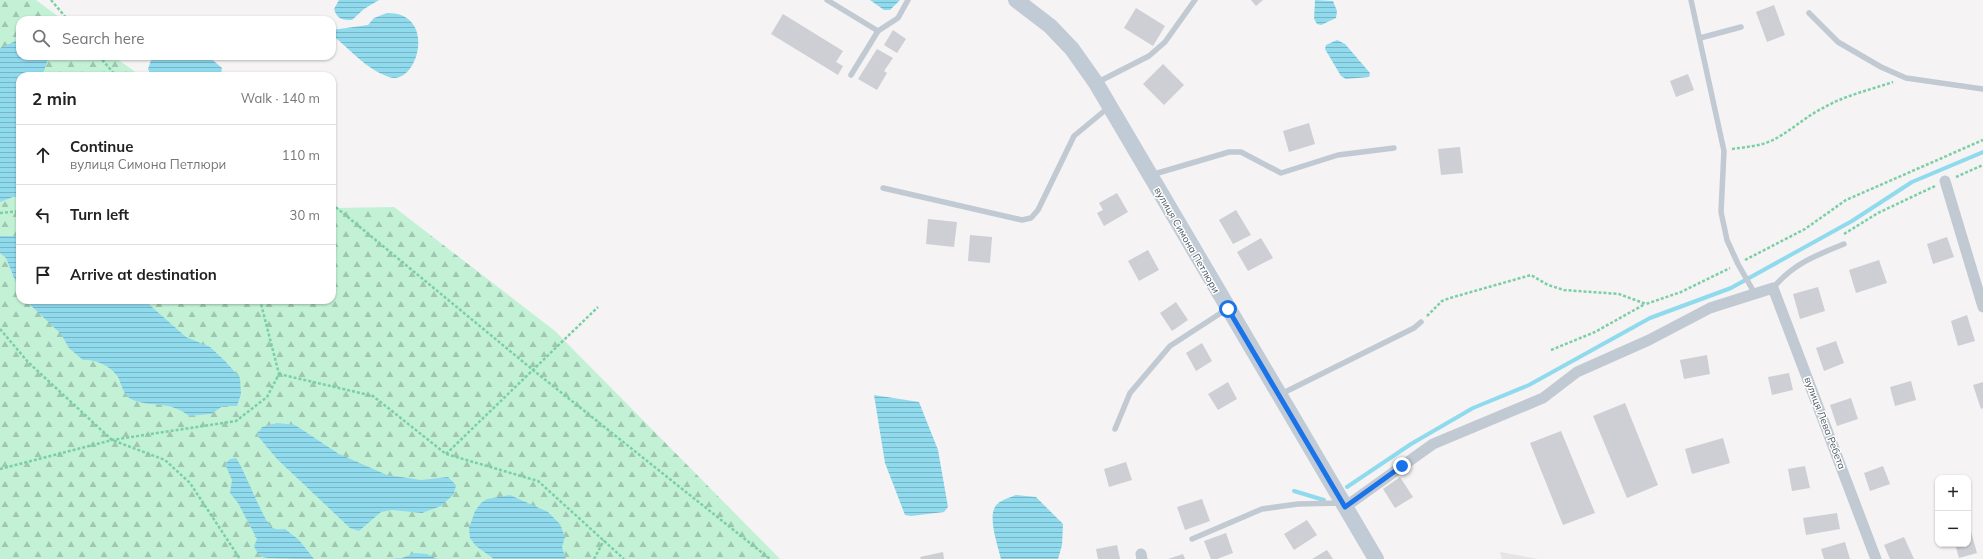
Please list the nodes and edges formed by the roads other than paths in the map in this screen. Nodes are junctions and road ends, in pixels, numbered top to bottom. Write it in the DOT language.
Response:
graph roads {
  1 [pos="827,0"];
  2 [pos="908,0"];
  3 [pos="1016,0"];
  4 [pos="1195,0"];
  5 [pos="1691,0"];
  6 [pos="1809,13"];
  7 [pos="1741,26"];
  8 [pos="878,31"];
  9 [pos="1700,38"];
  10 [pos="851,75"];
  11 [pos="1096,83"];
  12 [pos="1983,88"];
  13 [pos="1109,107"];
  14 [pos="1394,148"];
  15 [pos="1149,175"];
  16 [pos="1945,181"];
  17 [pos="883,188"];
  18 [pos="1844,244"];
  19 [pos="1773,288"];
  20 [pos="1753,290"];
  21 [pos="1983,308"];
  22 [pos="1228,309"];
  23 [pos="1421,322"];
  24 [pos="1278,395"];
  25 [pos="1115,429"];
  26 [pos="1344,505"];
  27 [pos="1192,538"];
  28 [pos="1376,559"];
  29 [pos="1876,559"];
  1 -- 8 [label="lane"];
  2 -- 8 [label="lane"];
  3 -- 11 [label="main road, вулиця Симона Петлюри"];
  4 -- 11 [label="lane"];
  5 -- 9 [label="lane"];
  6 -- 12 [label="lane"];
  7 -- 9 [label="lane"];
  8 -- 10 [label="lane"];
  9 -- 20 [label="lane"];
  11 -- 13 [label="main road, вулиця Симона Петлюри"];
  13 -- 15 [label="main road, вулиця Симона Петлюри"];
  13 -- 17 [label="lane"];
  14 -- 15 [label="lane"];
  15 -- 22 [label="main road, вулиця Симона Петлюри"];
  16 -- 21 [label="street"];
  18 -- 19 [label="lane"];
  19 -- 20 [label="street"];
  19 -- 29 [label="street, вулиця Лева Ребета"];
  20 -- 26 [label="street"];
  22 -- 24 [label="main road, вулиця Симона Петлюри"];
  22 -- 25 [label="lane"];
  23 -- 24 [label="lane"];
  24 -- 26 [label="main road, вулиця Симона Петлюри"];
  26 -- 27 [label="lane"];
  26 -- 28 [label="main road, вулиця Симона Петлюри"];
}
